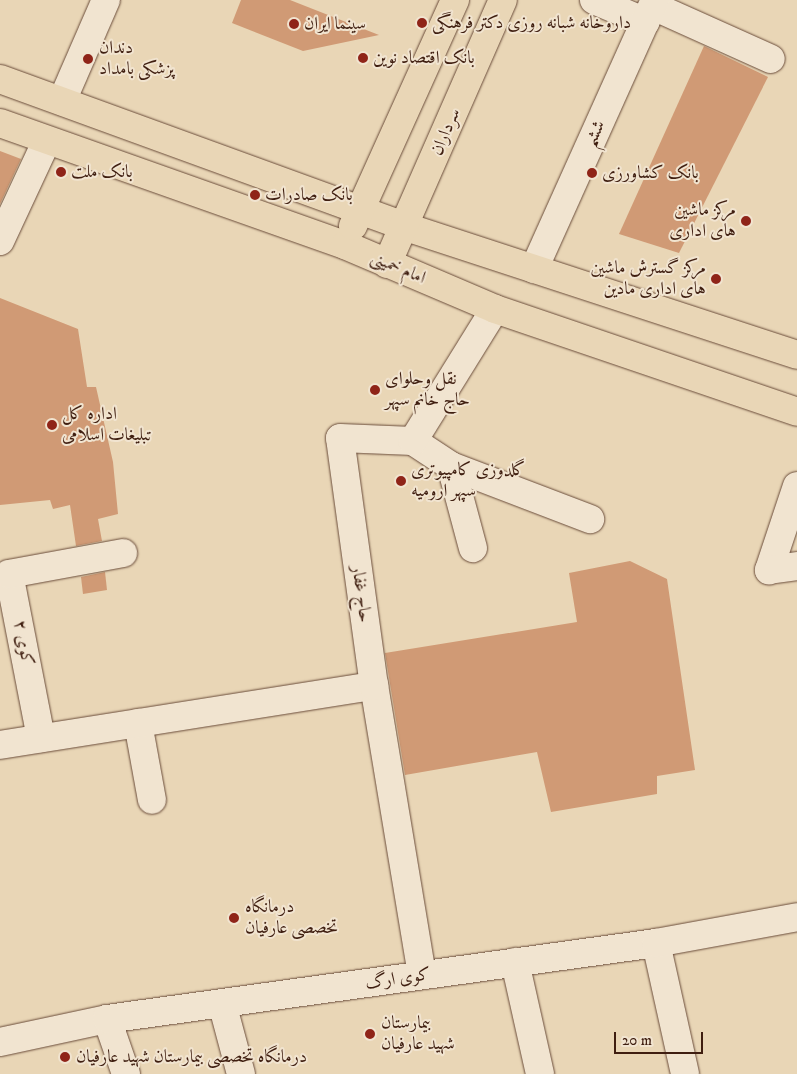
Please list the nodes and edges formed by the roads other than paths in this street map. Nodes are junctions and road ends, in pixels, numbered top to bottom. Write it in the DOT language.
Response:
graph roads {
  1 [pos="106,0"];
  2 [pos="455,0"];
  3 [pos="503,0"];
  4 [pos="594,0"];
  5 [pos="651,9"];
  6 [pos="771,59"];
  7 [pos="0,79"];
  8 [pos="62,101"];
  9 [pos="0,123"];
  10 [pos="47,140"];
  11 [pos="360,209"];
  12 [pos="406,226"];
  13 [pos="0,241"];
  14 [pos="345,245"];
  15 [pos="387,264"];
  16 [pos="534,269"];
  17 [pos="495,309"];
  18 [pos="797,355"];
  19 [pos="797,412"];
  20 [pos="413,441"];
  21 [pos="451,466"];
  22 [pos="797,486"];
  23 [pos="590,519"];
  24 [pos="473,548"];
  25 [pos="122,553"];
  26 [pos="797,566"];
  27 [pos="374,686"];
  28 [pos="138,723"];
  29 [pos="41,738"];
  30 [pos="0,745"];
  31 [pos="152,800"];
  32 [pos="797,917"];
  33 [pos="656,943"];
  34 [pos="515,962"];
  35 [pos="422,975"];
  36 [pos="222,1003"];
  37 [pos="107,1019"];
  38 [pos="0,1042"];
  39 [pos="126,1074"];
  40 [pos="241,1074"];
  41 [pos="540,1074"];
  42 [pos="686,1074"];
  1 -- 8 [label="street"];
  2 -- 11 [label="main road"];
  3 -- 12 [label="main road, سرداران"];
  4 -- 5 [label="street"];
  5 -- 6 [label="street"];
  5 -- 16 [label="street, ششم"];
  7 -- 8 [label="main road"];
  8 -- 11 [label="main road"];
  9 -- 10 [label="main road, امام خمینی"];
  10 -- 13 [label="street"];
  10 -- 14 [label="main road, امام خمینی"];
  11 -- 12 [label="main road"];
  11 -- 14 [label="main road"];
  12 -- 15 [label="main road, سرداران"];
  12 -- 16 [label="main road"];
  14 -- 15 [label="main road, امام خمینی"];
  15 -- 17 [label="main road, امام خمینی"];
  16 -- 18 [label="main road"];
  17 -- 19 [label="main road, امام خمینی"];
  17 -- 20 [label="street"];
  20 -- 21 [label="street"];
  20 -- 27 [label="street, حاج غفار"];
  21 -- 23 [label="street"];
  21 -- 24 [label="street"];
  22 -- 26 [label="street"];
  25 -- 29 [label="street, کوی ۲"];
  27 -- 28 [label="street"];
  27 -- 35 [label="street, حاج غفار"];
  28 -- 29 [label="street"];
  28 -- 31 [label="street"];
  29 -- 30 [label="street"];
  32 -- 33 [label="street, کوی ارگ"];
  33 -- 34 [label="street, کوی ارگ"];
  33 -- 42 [label="street"];
  34 -- 35 [label="street, کوی ارگ"];
  34 -- 41 [label="street"];
  35 -- 36 [label="street, کوی ارگ"];
  36 -- 37 [label="street, کوی ارگ"];
  36 -- 40 [label="street"];
  37 -- 38 [label="street, کوی ارگ"];
  37 -- 39 [label="street"];
}
